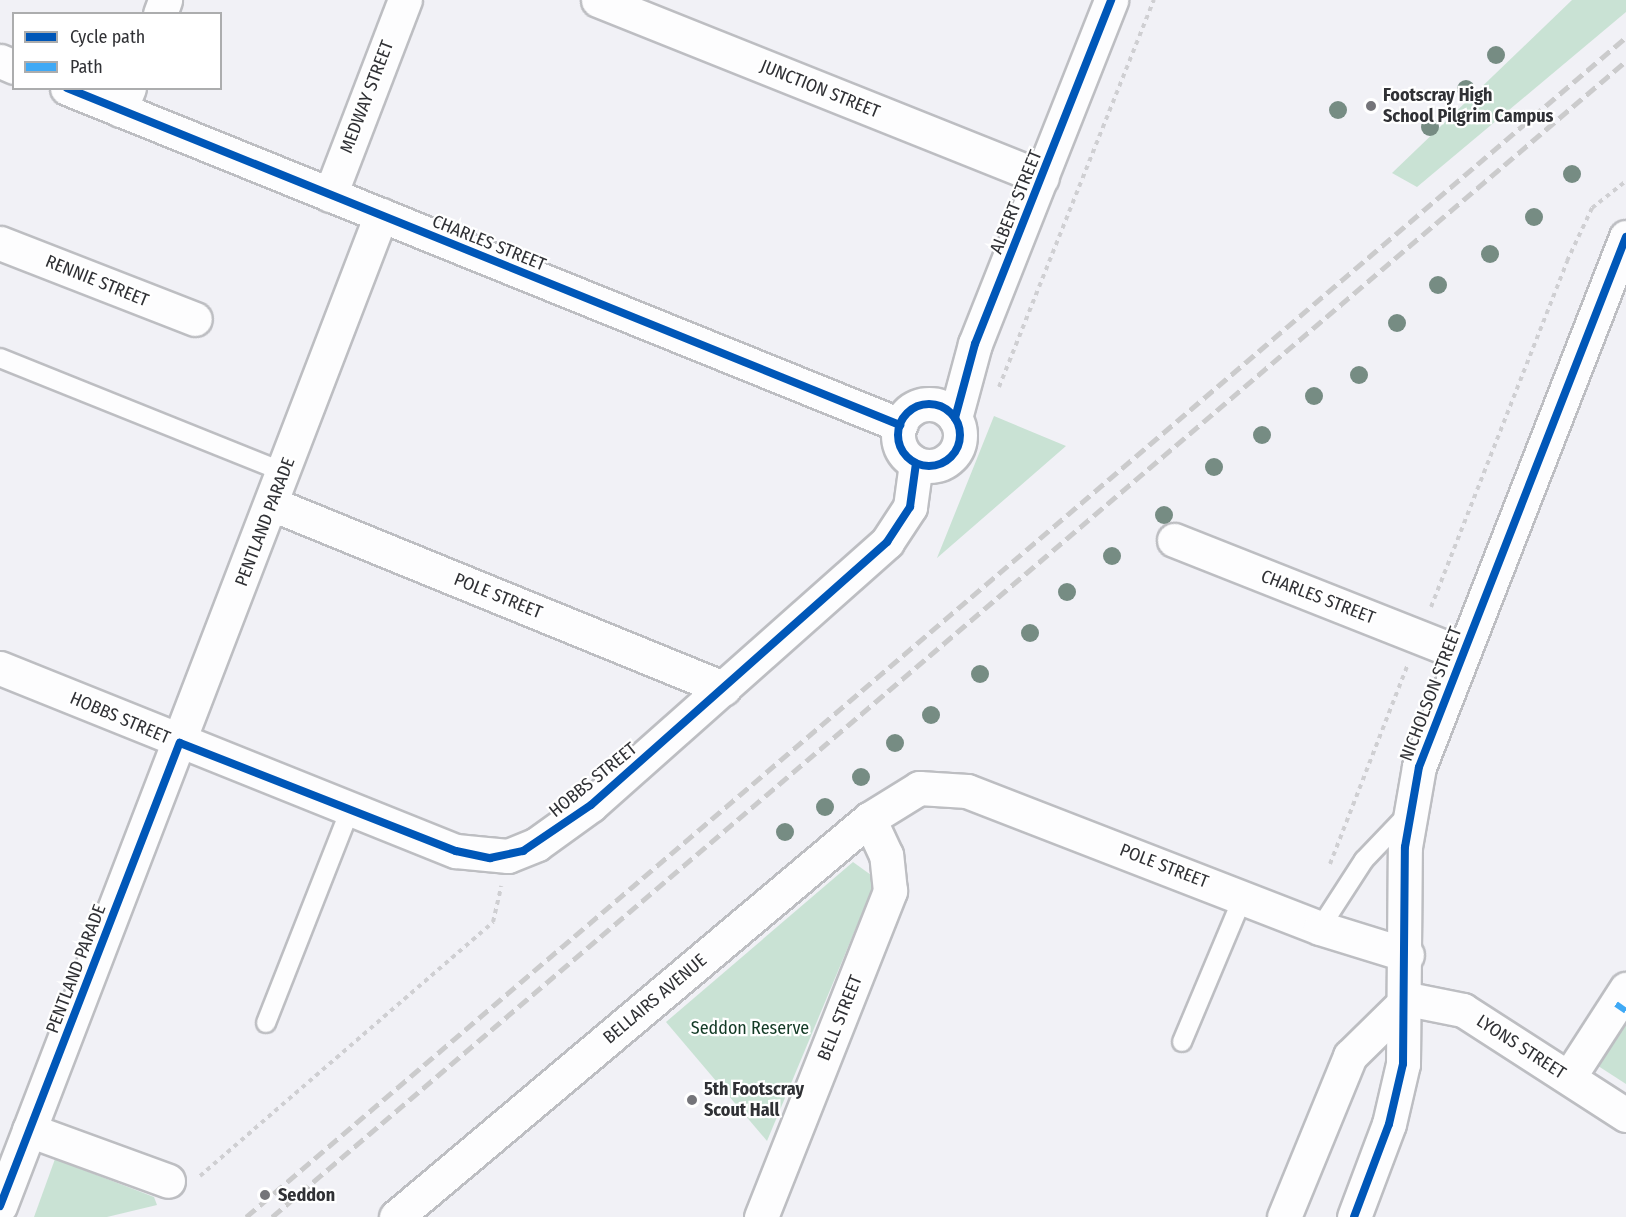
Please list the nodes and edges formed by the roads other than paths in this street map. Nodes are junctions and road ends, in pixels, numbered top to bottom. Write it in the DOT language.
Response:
graph roads {
  1 [pos="405,0"];
  2 [pos="598,0"];
  3 [pos="1111,0"];
  4 [pos="78,90"];
  5 [pos="125,99"];
  6 [pos="1042,178"];
  7 [pos="330,195"];
  8 [pos="381,215"];
  9 [pos="1626,237"];
  10 [pos="0,243"];
  11 [pos="195,320"];
  12 [pos="0,358"];
  13 [pos="946,411"];
  14 [pos="900,425"];
  15 [pos="916,463"];
  16 [pos="284,472"];
  17 [pos="273,504"];
  18 [pos="1174,540"];
  19 [pos="1462,654"];
  20 [pos="0,668"];
  21 [pos="724,688"];
  22 [pos="180,743"];
  23 [pos="919,788"];
  24 [pos="350,810"];
  25 [pos="1408,814"];
  26 [pos="869,819"];
  27 [pos="1243,897"];
  28 [pos="1320,928"];
  29 [pos="1407,955"];
  30 [pos="1626,989"];
  31 [pos="1408,999"];
  32 [pos="266,1023"];
  33 [pos="1182,1042"];
  34 [pos="1569,1077"];
  35 [pos="1626,1115"];
  36 [pos="29,1130"];
  37 [pos="181,1181"];
  38 [pos="0,1206"];
  39 [pos="396,1217"];
  40 [pos="761,1217"];
  41 [pos="1284,1217"];
  42 [pos="1354,1217"];
  1 -- 7 [label="street, MEDWAY STREET"];
  2 -- 6 [label="street, JUNCTION STREET"];
  3 -- 6 [label="street, ALBERT STREET"];
  4 -- 5 [label="street, CHARLES STREET"];
  5 -- 7 [label="street, CHARLES STREET"];
  6 -- 13 [label="street, ALBERT STREET"];
  7 -- 8 [label="street, CHARLES STREET"];
  8 -- 14 [label="street, CHARLES STREET"];
  8 -- 16 [label="street, PENTLAND PARADE"];
  9 -- 19 [label="street, NICHOLSON STREET"];
  10 -- 11 [label="street, RENNIE STREET"];
  12 -- 16 [label="lane"];
  13 -- 14 [label="street"];
  13 -- 15 [label="street"];
  14 -- 15 [label="street"];
  15 -- 21 [label="street, HOBBS STREET"];
  16 -- 17 [label="street, PENTLAND PARADE"];
  17 -- 21 [label="street, POLE STREET"];
  17 -- 22 [label="street, PENTLAND PARADE"];
  18 -- 19 [label="street, CHARLES STREET"];
  19 -- 25 [label="street, NICHOLSON STREET"];
  20 -- 22 [label="street, HOBBS STREET"];
  21 -- 24 [label="street, HOBBS STREET"];
  22 -- 24 [label="street, HOBBS STREET"];
  22 -- 36 [label="street, PENTLAND PARADE"];
  23 -- 26 [label="street, BELLAIRS AVENUE"];
  23 -- 27 [label="street, POLE STREET"];
  24 -- 32 [label="lane"];
  25 -- 28 [label="lane"];
  25 -- 29 [label="street, NICHOLSON STREET"];
  26 -- 39 [label="street, BELLAIRS AVENUE"];
  26 -- 40 [label="street, BELL STREET"];
  27 -- 28 [label="street, POLE STREET"];
  27 -- 33 [label="lane"];
  28 -- 29 [label="street, POLE STREET"];
  29 -- 31 [label="street, NICHOLSON STREET"];
  30 -- 34 [label="street"];
  31 -- 34 [label="street, LYONS STREET"];
  31 -- 41 [label="street"];
  31 -- 42 [label="street, NICHOLSON STREET"];
  34 -- 35 [label="street, LYONS STREET"];
  36 -- 37 [label="street"];
  36 -- 38 [label="street, PENTLAND PARADE"];
}
